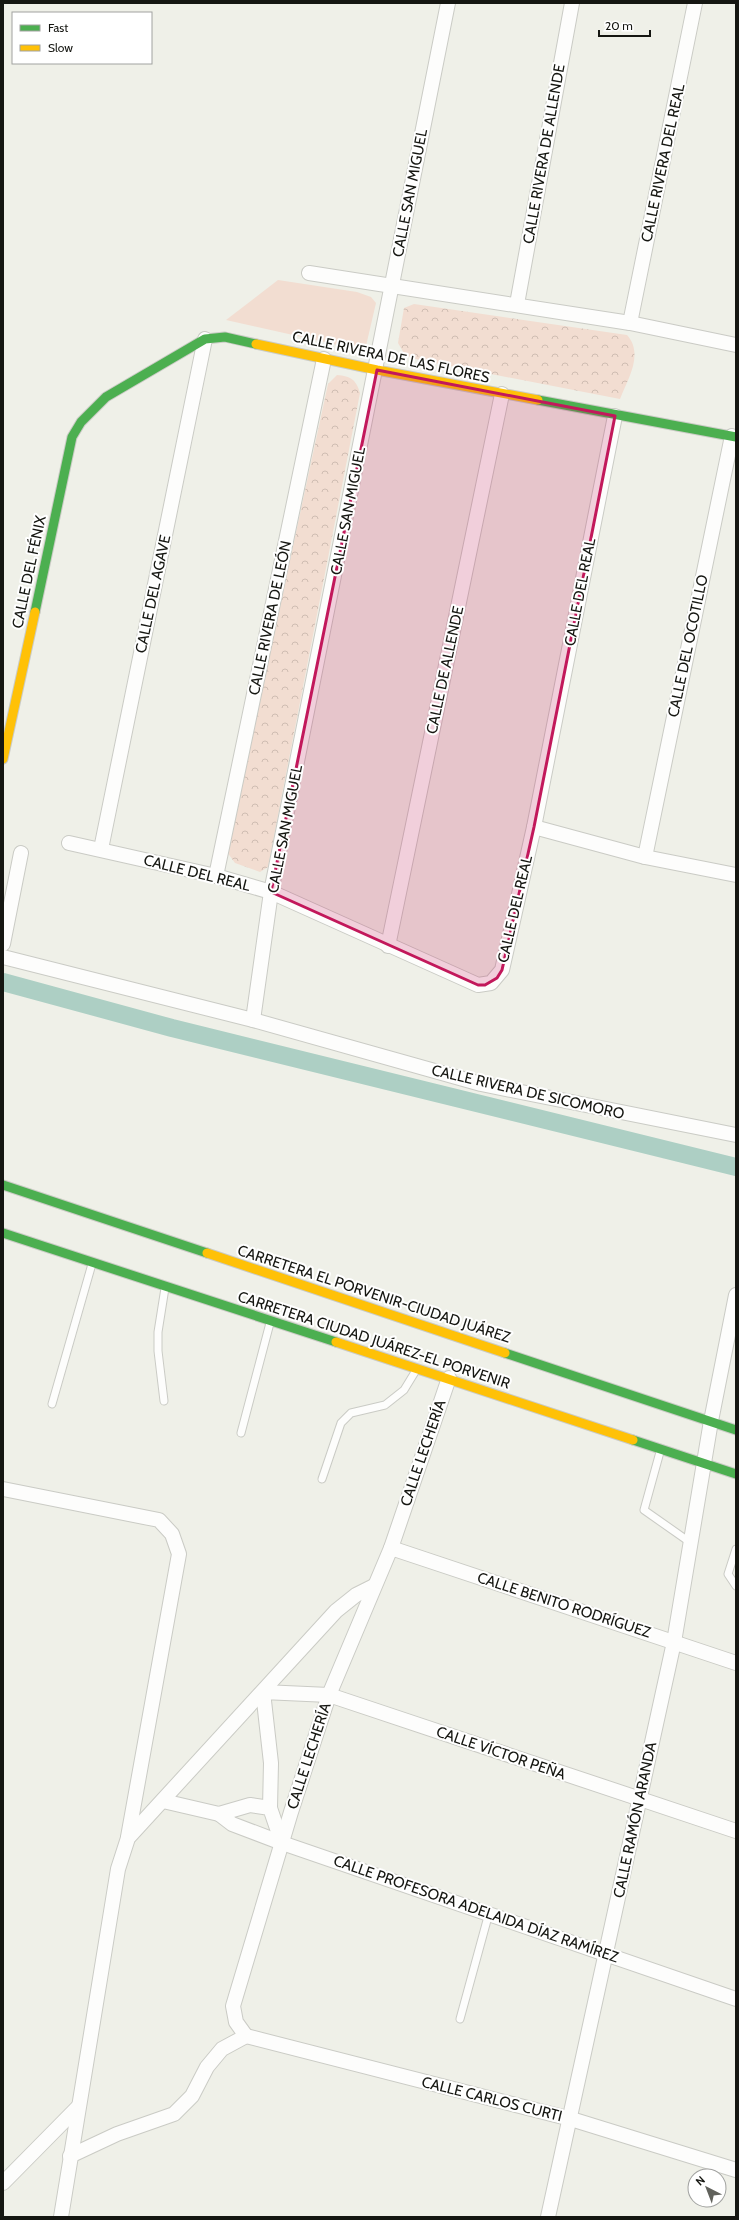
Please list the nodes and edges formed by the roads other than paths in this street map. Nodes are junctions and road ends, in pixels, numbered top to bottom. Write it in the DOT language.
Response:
graph roads {
  1 [pos="448,3"];
  2 [pos="572,3"];
  3 [pos="695,3"];
  4 [pos="309,273"];
  5 [pos="391,285"];
  6 [pos="517,304"];
  7 [pos="630,322"];
  8 [pos="205,339"];
  9 [pos="736,345"];
  10 [pos="324,359"];
  11 [pos="377,370"];
  12 [pos="502,394"];
  13 [pos="615,416"];
  14 [pos="734,436"];
  15 [pos="72,437"];
  16 [pos="3,759"];
  17 [pos="534,827"];
  18 [pos="69,843"];
  19 [pos="101,849"];
  20 [pos="21,853"];
  21 [pos="645,857"];
  22 [pos="736,875"];
  23 [pos="216,876"];
  24 [pos="272,892"];
  25 [pos="3,944"];
  26 [pos="388,946"];
  27 [pos="3,957"];
  28 [pos="253,1020"];
  29 [pos="736,1135"];
  30 [pos="3,1185"];
  31 [pos="3,1232"];
  32 [pos="93,1262"];
  33 [pos="166,1286"];
  34 [pos="736,1295"];
  35 [pos="270,1322"];
  36 [pos="417,1368"];
  37 [pos="449,1378"];
  38 [pos="164,1401"];
  39 [pos="52,1404"];
  40 [pos="711,1421"];
  41 [pos="736,1430"];
  42 [pos="241,1433"];
  43 [pos="661,1448"];
  44 [pos="705,1463"];
  45 [pos="736,1474"];
  46 [pos="322,1480"];
  47 [pos="3,1490"];
  48 [pos="691,1543"];
  49 [pos="391,1548"];
  50 [pos="736,1549"];
  51 [pos="374,1586"];
  52 [pos="736,1586"];
  53 [pos="674,1642"];
  54 [pos="736,1663"];
  55 [pos="263,1692"];
  56 [pos="329,1695"];
  57 [pos="639,1800"];
  58 [pos="163,1801"];
  59 [pos="270,1808"];
  60 [pos="219,1814"];
  61 [pos="736,1831"];
  62 [pos="128,1838"];
  63 [pos="282,1843"];
  64 [pos="489,1913"];
  65 [pos="607,1953"];
  66 [pos="736,1999"];
  67 [pos="460,2019"];
  68 [pos="246,2036"];
  69 [pos="78,2107"];
  70 [pos="571,2119"];
  71 [pos="70,2156"];
  72 [pos="736,2170"];
  73 [pos="3,2182"];
  74 [pos="61,2217"];
  75 [pos="548,2217"];
  1 -- 5 [label="street, CALLE SAN MIGUEL"];
  2 -- 6 [label="street, CALLE RIVERA DE ALLENDE"];
  3 -- 7 [label="street, CALLE RIVERA DEL REAL"];
  4 -- 5 [label="street"];
  5 -- 6 [label="street"];
  5 -- 11 [label="street, CALLE SAN MIGUEL"];
  6 -- 7 [label="street"];
  7 -- 9 [label="street"];
  8 -- 10 [label="main road, CALLE RIVERA DE LAS FLORES"];
  8 -- 15 [label="main road, CALLE RIVERA DE LAS FLORES"];
  8 -- 19 [label="street, CALLE DEL AGAVE"];
  10 -- 11 [label="main road, CALLE RIVERA DE LAS FLORES"];
  10 -- 23 [label="street, CALLE RIVERA DE LEÓN"];
  11 -- 12 [label="main road, CALLE RIVERA DE LAS FLORES"];
  11 -- 24 [label="street, CALLE SAN MIGUEL"];
  12 -- 13 [label="main road, CALLE RIVERA DE LAS FLORES"];
  12 -- 26 [label="street, CALLE DE ALLENDE"];
  13 -- 14 [label="main road, CALLE RIVERA DE LAS FLORES"];
  13 -- 17 [label="street, CALLE DEL REAL"];
  14 -- 21 [label="street, CALLE DEL OCOTILLO"];
  15 -- 16 [label="main road, CALLE DEL FÉNIX"];
  17 -- 21 [label="street"];
  17 -- 26 [label="street, CALLE DEL REAL"];
  18 -- 19 [label="street, CALLE DEL REAL"];
  19 -- 23 [label="street, CALLE DEL REAL"];
  20 -- 25 [label="street"];
  21 -- 22 [label="street"];
  23 -- 24 [label="street, CALLE DEL REAL"];
  24 -- 26 [label="street, CALLE DEL REAL"];
  24 -- 28 [label="street, CALLE SAN MIGUEL"];
  27 -- 28 [label="street, CALLE RIVERA DE SICOMORO"];
  28 -- 29 [label="street, CALLE RIVERA DE SICOMORO"];
  30 -- 40 [label="main road, CARRETERA EL PORVENIR-CIUDAD JUÁREZ"];
  31 -- 32 [label="main road, CARRETERA CIUDAD JUÁREZ-EL PORVENIR"];
  32 -- 33 [label="main road, CARRETERA CIUDAD JUÁREZ-EL PORVENIR"];
  32 -- 39 [label="lane"];
  33 -- 35 [label="main road, CARRETERA CIUDAD JUÁREZ-EL PORVENIR"];
  33 -- 38 [label="lane"];
  34 -- 40 [label="street, CALLE RAMÓN ARANDA"];
  35 -- 36 [label="main road, CARRETERA CIUDAD JUÁREZ-EL PORVENIR"];
  35 -- 42 [label="lane"];
  36 -- 37 [label="main road, CARRETERA CIUDAD JUÁREZ-EL PORVENIR"];
  36 -- 46 [label="lane"];
  37 -- 43 [label="main road, CARRETERA CIUDAD JUÁREZ-EL PORVENIR"];
  37 -- 49 [label="street, CALLE LECHERÍA"];
  40 -- 41 [label="main road, CARRETERA EL PORVENIR-CIUDAD JUÁREZ"];
  40 -- 44 [label="street, CALLE RAMÓN ARANDA"];
  43 -- 44 [label="main road, CARRETERA CIUDAD JUÁREZ-EL PORVENIR"];
  43 -- 48 [label="lane"];
  44 -- 45 [label="main road, CARRETERA CIUDAD JUÁREZ-EL PORVENIR"];
  44 -- 48 [label="street, CALLE RAMÓN ARANDA"];
  47 -- 62 [label="street"];
  48 -- 53 [label="street, CALLE RAMÓN ARANDA"];
  49 -- 51 [label="street, CALLE LECHERÍA"];
  49 -- 53 [label="street, CALLE BENITO RODRÍGUEZ"];
  50 -- 52 [label="lane"];
  51 -- 55 [label="street"];
  51 -- 56 [label="street, CALLE LECHERÍA"];
  53 -- 54 [label="street, CALLE BENITO RODRÍGUEZ"];
  53 -- 57 [label="street, CALLE RAMÓN ARANDA"];
  55 -- 56 [label="street, CALLE VÍCTOR PEÑA"];
  55 -- 58 [label="street"];
  55 -- 59 [label="street"];
  56 -- 57 [label="street, CALLE VÍCTOR PEÑA"];
  56 -- 63 [label="street, CALLE LECHERÍA"];
  57 -- 61 [label="street, CALLE VÍCTOR PEÑA"];
  57 -- 65 [label="street, CALLE RAMÓN ARANDA"];
  58 -- 60 [label="street"];
  58 -- 62 [label="street"];
  59 -- 60 [label="street"];
  59 -- 63 [label="street"];
  60 -- 63 [label="street, CALLE PROFESORA ADELAIDA DÍAZ RAMÍREZ"];
  62 -- 69 [label="street"];
  63 -- 64 [label="street, CALLE PROFESORA ADELAIDA DÍAZ RAMÍREZ"];
  63 -- 68 [label="street, CALLE LECHERÍA"];
  64 -- 65 [label="street, CALLE PROFESORA ADELAIDA DÍAZ RAMÍREZ"];
  64 -- 67 [label="lane"];
  65 -- 66 [label="street, CALLE PROFESORA ADELAIDA DÍAZ RAMÍREZ"];
  65 -- 70 [label="street, CALLE RAMÓN ARANDA"];
  68 -- 70 [label="street, CALLE CARLOS CURTI"];
  68 -- 71 [label="street"];
  69 -- 71 [label="street"];
  69 -- 73 [label="street"];
  70 -- 72 [label="street, CALLE CARLOS CURTI"];
  70 -- 75 [label="street, CALLE RAMÓN ARANDA"];
  71 -- 74 [label="street"];
}
